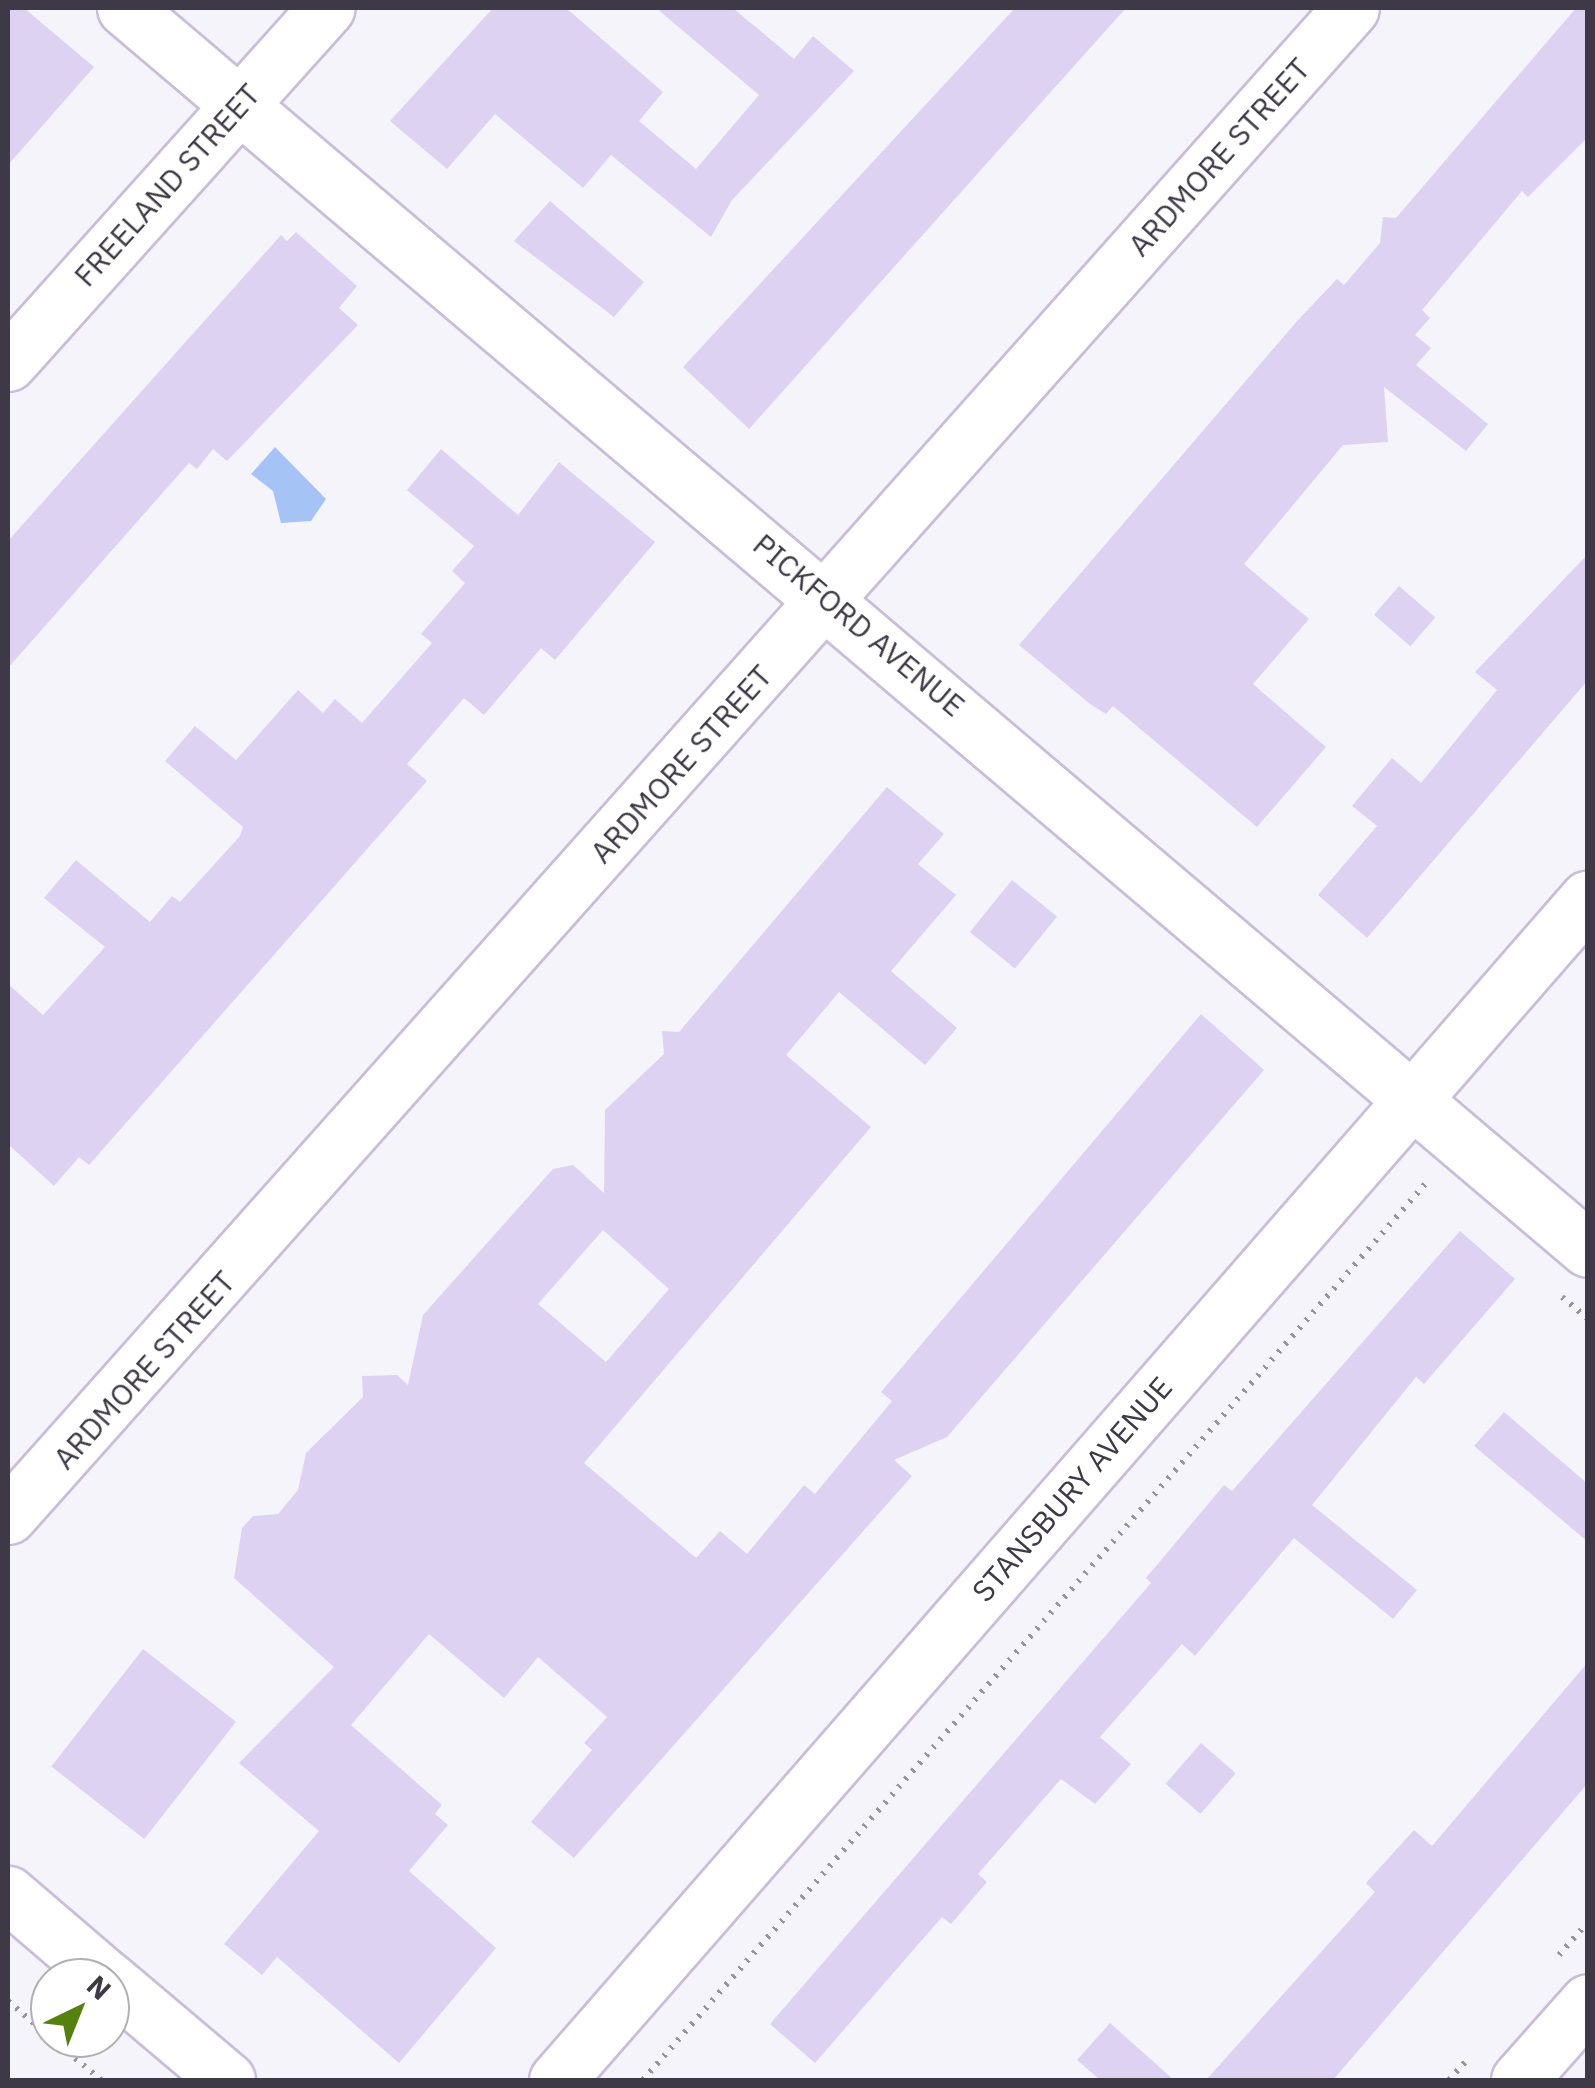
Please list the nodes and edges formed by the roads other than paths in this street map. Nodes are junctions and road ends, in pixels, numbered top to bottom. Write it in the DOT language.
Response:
graph roads {
  1 [pos="125,8"];
  2 [pos="327,8"];
  3 [pos="1352,8"];
  4 [pos="240,104"];
  5 [pos="8,363"];
  6 [pos="828,598"];
  7 [pos="1588,898"];
  8 [pos="1411,1100"];
  9 [pos="1588,1249"];
  10 [pos="8,1516"];
  11 [pos="8,1894"];
  12 [pos="82,1958"];
  13 [pos="130,1998"];
  14 [pos="1588,2002"];
  15 [pos="227,2080"];
  16 [pos="557,2080"];
  17 [pos="1519,2080"];
  1 -- 4 [label="street, PICKFORD AVENUE"];
  2 -- 4 [label="street, FREELAND STREET"];
  3 -- 6 [label="street, ARDMORE STREET"];
  4 -- 5 [label="street, FREELAND STREET"];
  4 -- 6 [label="street, PICKFORD AVENUE"];
  6 -- 8 [label="street, PICKFORD AVENUE"];
  6 -- 10 [label="street, ARDMORE STREET"];
  7 -- 8 [label="street, STANSBURY AVENUE"];
  8 -- 9 [label="street, PICKFORD AVENUE"];
  8 -- 16 [label="street, STANSBURY AVENUE"];
  11 -- 12 [label="street"];
  13 -- 15 [label="street"];
  14 -- 17 [label="street"];
}
